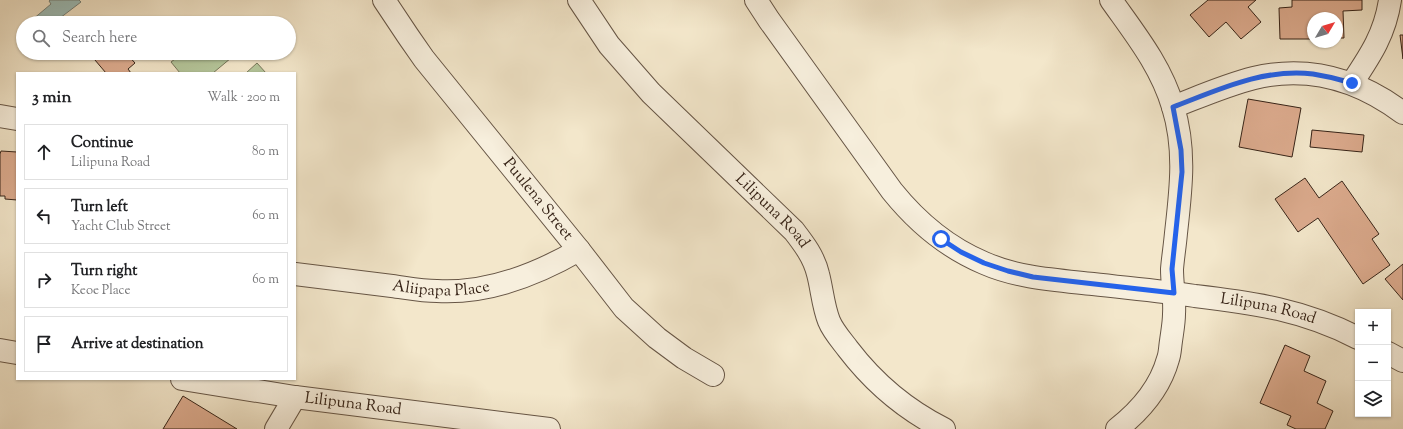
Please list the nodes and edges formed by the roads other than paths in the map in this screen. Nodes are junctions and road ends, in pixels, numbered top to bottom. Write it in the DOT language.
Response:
graph roads {
  1 [pos="384,0"];
  2 [pos="579,0"];
  3 [pos="756,0"];
  4 [pos="1111,0"];
  5 [pos="1390,0"];
  6 [pos="1352,83"];
  7 [pos="1173,107"];
  8 [pos="1403,113"];
  9 [pos="0,116"];
  10 [pos="16,119"];
  11 [pos="579,250"];
  12 [pos="296,274"];
  13 [pos="1174,293"];
  14 [pos="1355,337"];
  15 [pos="0,350"];
  16 [pos="16,353"];
  17 [pos="1391,355"];
  18 [pos="1403,361"];
  19 [pos="713,375"];
  20 [pos="188,380"];
  21 [pos="295,397"];
  22 [pos="276,429"];
  23 [pos="549,429"];
  24 [pos="944,429"];
  25 [pos="1117,429"];
  1 -- 11 [label="street, Puulena Street"];
  2 -- 24 [label="street, Lilipuna Road"];
  3 -- 13 [label="street, Lilipuna Road"];
  4 -- 7 [label="street"];
  5 -- 6 [label="street"];
  6 -- 7 [label="street"];
  6 -- 8 [label="street"];
  7 -- 13 [label="street"];
  9 -- 10 [label="street"];
  11 -- 12 [label="street, Aliipapa Place"];
  11 -- 19 [label="street, Puulena Street"];
  13 -- 14 [label="street, Lilipuna Road"];
  13 -- 25 [label="street"];
  15 -- 16 [label="street"];
  17 -- 18 [label="street"];
  20 -- 21 [label="street, Lilipuna Road"];
  21 -- 22 [label="street"];
  21 -- 23 [label="street, Lilipuna Road"];
}
